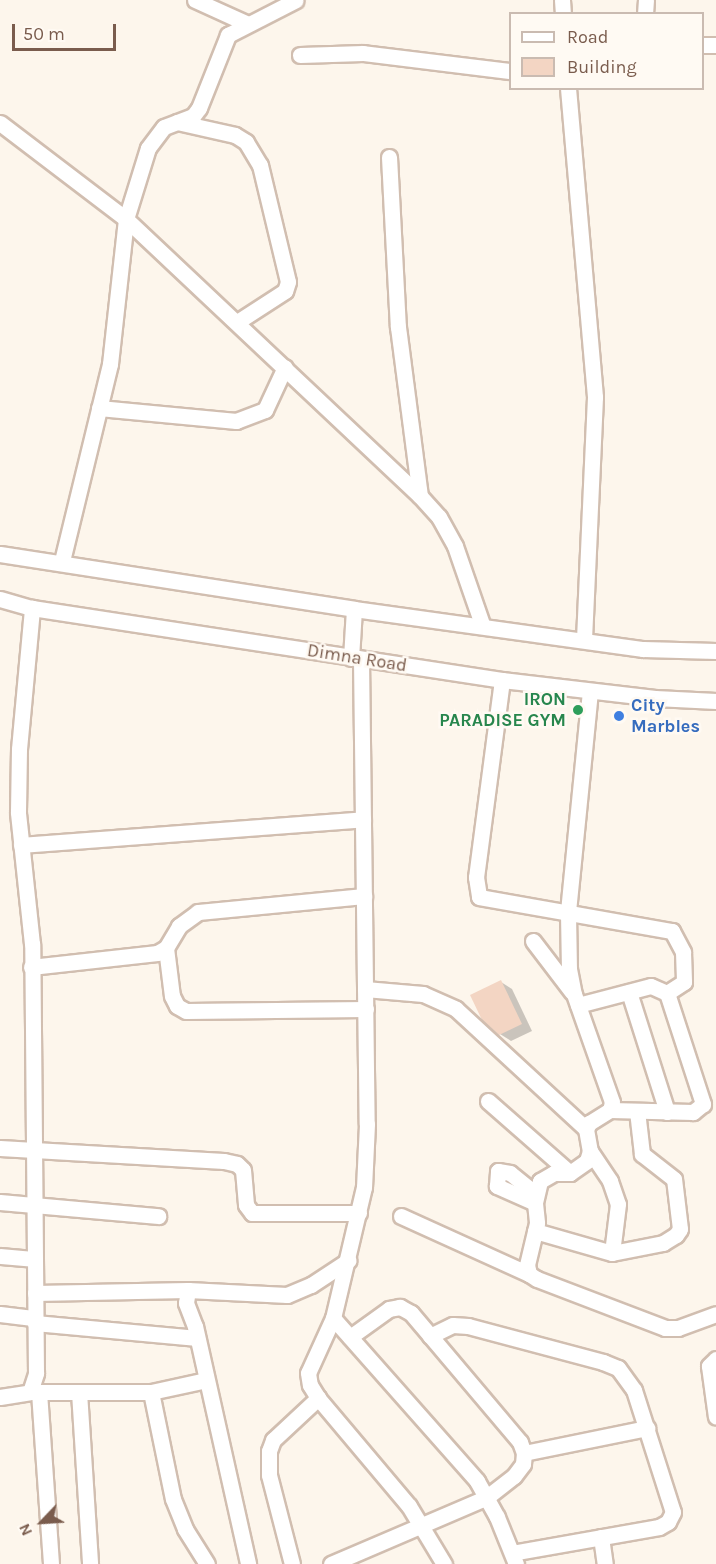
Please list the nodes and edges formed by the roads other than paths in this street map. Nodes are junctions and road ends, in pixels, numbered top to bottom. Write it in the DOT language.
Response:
graph roads {
  1 [pos="195,0"];
  2 [pos="296,0"];
  3 [pos="246,23"];
  4 [pos="300,56"];
  5 [pos="509,71"];
  6 [pos="568,90"];
  7 [pos="177,122"];
  8 [pos="0,123"];
  9 [pos="389,157"];
  10 [pos="126,219"];
  11 [pos="237,322"];
  12 [pos="285,367"];
  13 [pos="99,408"];
  14 [pos="420,496"];
  15 [pos="0,554"];
  16 [pos="62,561"];
  17 [pos="0,600"];
  18 [pos="32,608"];
  19 [pos="354,609"];
  20 [pos="482,624"];
  21 [pos="584,638"];
  22 [pos="716,651"];
  23 [pos="356,658"];
  24 [pos="502,680"];
  25 [pos="590,691"];
  26 [pos="716,701"];
  27 [pos="363,819"];
  28 [pos="21,845"];
  29 [pos="364,896"];
  30 [pos="568,913"];
  31 [pos="533,941"];
  32 [pos="166,948"];
  33 [pos="31,967"];
  34 [pos="365,989"];
  35 [pos="628,992"];
  36 [pos="667,993"];
  37 [pos="576,1000"];
  38 [pos="366,1009"];
  39 [pos="488,1101"];
  40 [pos="610,1110"];
  41 [pos="700,1110"];
  42 [pos="637,1111"];
  43 [pos="667,1112"];
  44 [pos="716,1113"];
  45 [pos="586,1129"];
  46 [pos="0,1148"];
  47 [pos="591,1151"];
  48 [pos="32,1152"];
  49 [pos="570,1173"];
  50 [pos="0,1202"];
  51 [pos="33,1204"];
  52 [pos="358,1213"];
  53 [pos="158,1216"];
  54 [pos="401,1216"];
  55 [pos="535,1231"];
  56 [pos="612,1253"];
  57 [pos="0,1256"];
  58 [pos="34,1259"];
  59 [pos="349,1260"];
  60 [pos="529,1274"];
  61 [pos="188,1290"];
  62 [pos="34,1293"];
  63 [pos="0,1314"];
  64 [pos="716,1314"];
  65 [pos="333,1318"];
  66 [pos="35,1320"];
  67 [pos="430,1336"];
  68 [pos="350,1337"];
  69 [pos="197,1338"];
  70 [pos="716,1359"];
  71 [pos="206,1380"];
  72 [pos="34,1392"];
  73 [pos="80,1392"];
  74 [pos="151,1392"];
  75 [pos="0,1398"];
  76 [pos="318,1398"];
  77 [pos="716,1417"];
  78 [pos="647,1428"];
  79 [pos="524,1453"];
  80 [pos="487,1497"];
  81 [pos="422,1523"];
  82 [pos="601,1538"];
  83 [pos="514,1559"];
  84 [pos="51,1564"];
  85 [pos="90,1564"];
  86 [pos="207,1564"];
  87 [pos="248,1564"];
  88 [pos="292,1564"];
  89 [pos="331,1564"];
  90 [pos="444,1564"];
  91 [pos="605,1564"];
  1 -- 3 [label="street"];
  2 -- 3 [label="street"];
  3 -- 7 [label="street"];
  4 -- 5 [label="street"];
  6 -- 21 [label="street"];
  7 -- 10 [label="street"];
  7 -- 11 [label="street"];
  8 -- 10 [label="street"];
  9 -- 14 [label="street"];
  10 -- 11 [label="street"];
  10 -- 13 [label="street"];
  11 -- 12 [label="street"];
  12 -- 13 [label="street"];
  12 -- 14 [label="street"];
  13 -- 16 [label="street"];
  14 -- 20 [label="street"];
  15 -- 16 [label="street"];
  16 -- 19 [label="street"];
  17 -- 18 [label="street, Dimna Road"];
  18 -- 23 [label="street, Dimna Road"];
  18 -- 28 [label="street"];
  19 -- 20 [label="street"];
  19 -- 23 [label="street"];
  20 -- 21 [label="street"];
  21 -- 22 [label="street"];
  23 -- 24 [label="street, Dimna Road"];
  23 -- 27 [label="street"];
  24 -- 25 [label="street, Dimna Road"];
  24 -- 30 [label="street"];
  25 -- 26 [label="street, Dimna Road"];
  25 -- 30 [label="street"];
  27 -- 28 [label="street"];
  27 -- 29 [label="street"];
  28 -- 33 [label="street"];
  29 -- 32 [label="street"];
  29 -- 34 [label="street"];
  30 -- 36 [label="street"];
  30 -- 37 [label="street"];
  31 -- 37 [label="street"];
  32 -- 33 [label="street"];
  32 -- 38 [label="street"];
  33 -- 48 [label="street"];
  34 -- 38 [label="street"];
  34 -- 45 [label="street"];
  35 -- 36 [label="street"];
  35 -- 37 [label="street"];
  35 -- 43 [label="street"];
  36 -- 41 [label="street"];
  37 -- 40 [label="street"];
  38 -- 52 [label="street"];
  39 -- 49 [label="street"];
  40 -- 42 [label="street"];
  40 -- 45 [label="street"];
  41 -- 43 [label="street"];
  41 -- 44 [label="street"];
  42 -- 43 [label="street"];
  42 -- 56 [label="street"];
  45 -- 47 [label="street"];
  46 -- 48 [label="street"];
  47 -- 49 [label="street"];
  47 -- 56 [label="street"];
  48 -- 51 [label="street"];
  48 -- 52 [label="street"];
  49 -- 55 [label="street"];
  50 -- 51 [label="street"];
  51 -- 53 [label="street"];
  51 -- 58 [label="street"];
  52 -- 59 [label="street"];
  54 -- 60 [label="street"];
  55 -- 56 [label="street"];
  55 -- 60 [label="street"];
  57 -- 58 [label="street"];
  58 -- 62 [label="street"];
  59 -- 61 [label="street"];
  59 -- 65 [label="street"];
  60 -- 64 [label="street"];
  61 -- 62 [label="street"];
  61 -- 69 [label="street"];
  62 -- 66 [label="street"];
  63 -- 66 [label="street"];
  65 -- 68 [label="street"];
  65 -- 76 [label="street"];
  66 -- 69 [label="street"];
  66 -- 72 [label="street"];
  67 -- 68 [label="street"];
  67 -- 78 [label="street"];
  67 -- 79 [label="street"];
  68 -- 80 [label="street"];
  69 -- 71 [label="street"];
  70 -- 77 [label="street"];
  71 -- 74 [label="street"];
  71 -- 87 [label="street"];
  72 -- 73 [label="street"];
  72 -- 75 [label="street"];
  72 -- 84 [label="street"];
  73 -- 74 [label="street"];
  73 -- 85 [label="street"];
  74 -- 86 [label="street"];
  76 -- 81 [label="street"];
  76 -- 88 [label="street"];
  78 -- 79 [label="street"];
  78 -- 82 [label="street"];
  79 -- 80 [label="street"];
  80 -- 81 [label="street"];
  80 -- 83 [label="street"];
  81 -- 89 [label="street"];
  81 -- 90 [label="street"];
  82 -- 83 [label="street"];
  82 -- 91 [label="street"];
}
